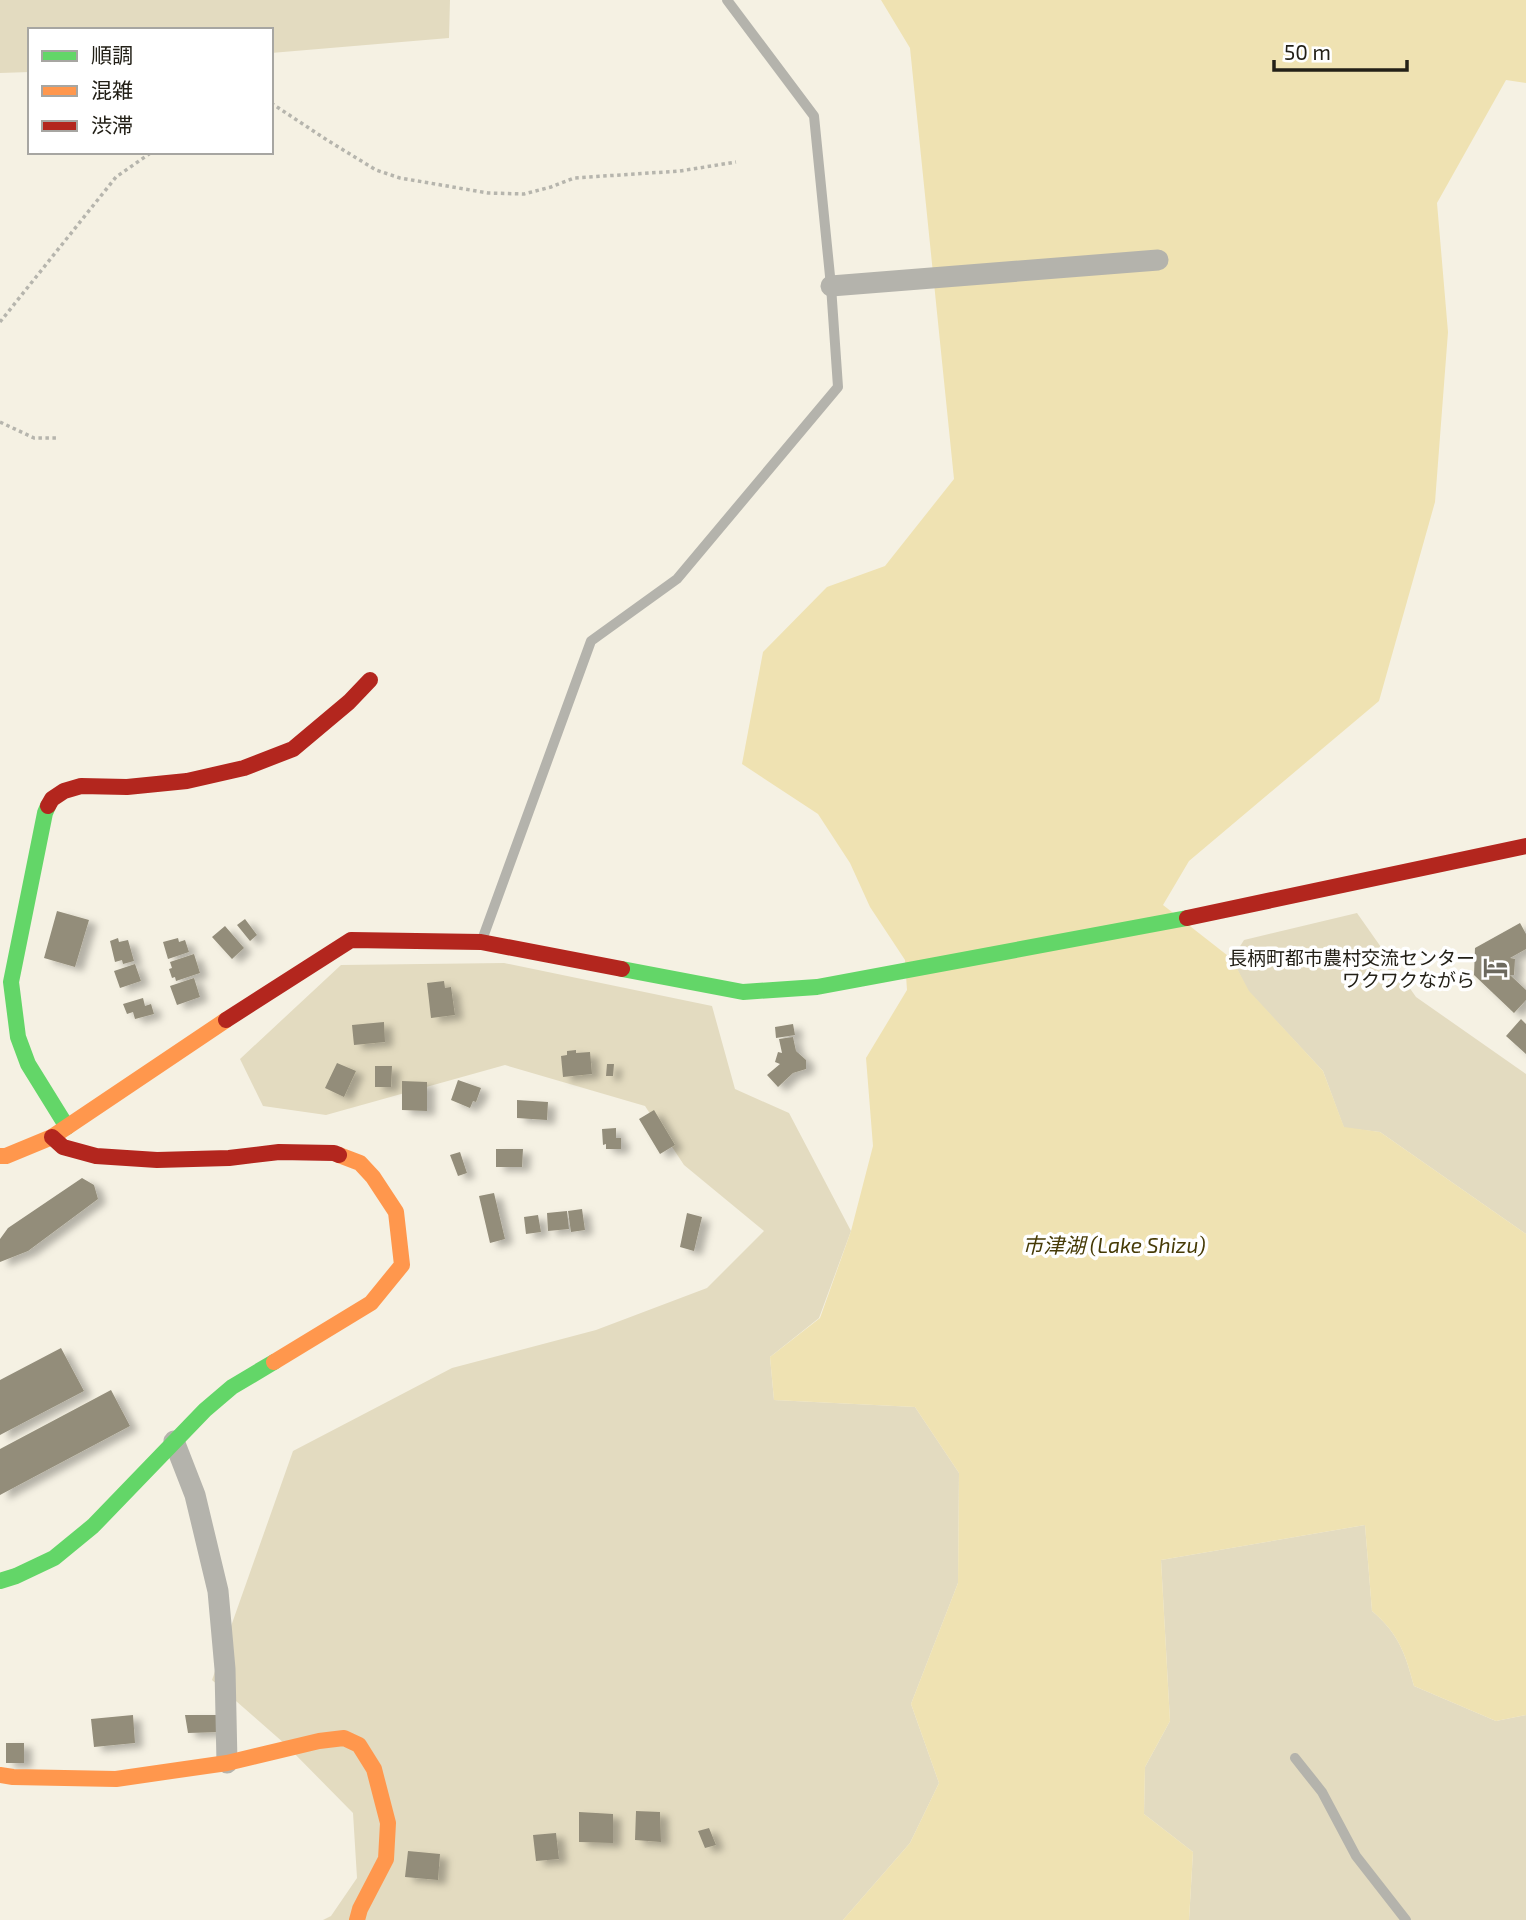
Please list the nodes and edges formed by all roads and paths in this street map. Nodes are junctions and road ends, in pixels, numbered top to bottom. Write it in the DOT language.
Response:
graph roads {
  1 [pos="727,0"];
  2 [pos="273,104"];
  3 [pos="149,154"];
  4 [pos="736,162"];
  5 [pos="1158,260"];
  6 [pos="841,285"];
  7 [pos="0,322"];
  8 [pos="0,422"];
  9 [pos="56,439"];
  10 [pos="369,680"];
  11 [pos="1526,846"];
  12 [pos="481,942"];
  13 [pos="67,1127"];
  14 [pos="52,1137"];
  15 [pos="0,1156"];
  16 [pos="174,1441"];
  17 [pos="0,1581"];
  18 [pos="1295,1758"];
  19 [pos="227,1763"];
  20 [pos="0,1775"];
  21 [pos="357,1920"];
  22 [pos="1406,1920"];
  1 -- 6 [label="lane"];
  2 -- 4 [label="path"];
  3 -- 7 [label="path"];
  5 -- 6 [label="street"];
  6 -- 12 [label="lane"];
  8 -- 9 [label="path"];
  10 -- 13 [label="street"];
  11 -- 12 [label="street"];
  12 -- 13 [label="street"];
  13 -- 14 [label="street"];
  14 -- 15 [label="street"];
  14 -- 16 [label="street"];
  16 -- 17 [label="street"];
  16 -- 19 [label="street"];
  18 -- 22 [label="lane"];
  19 -- 20 [label="street"];
  19 -- 21 [label="street"];
}
